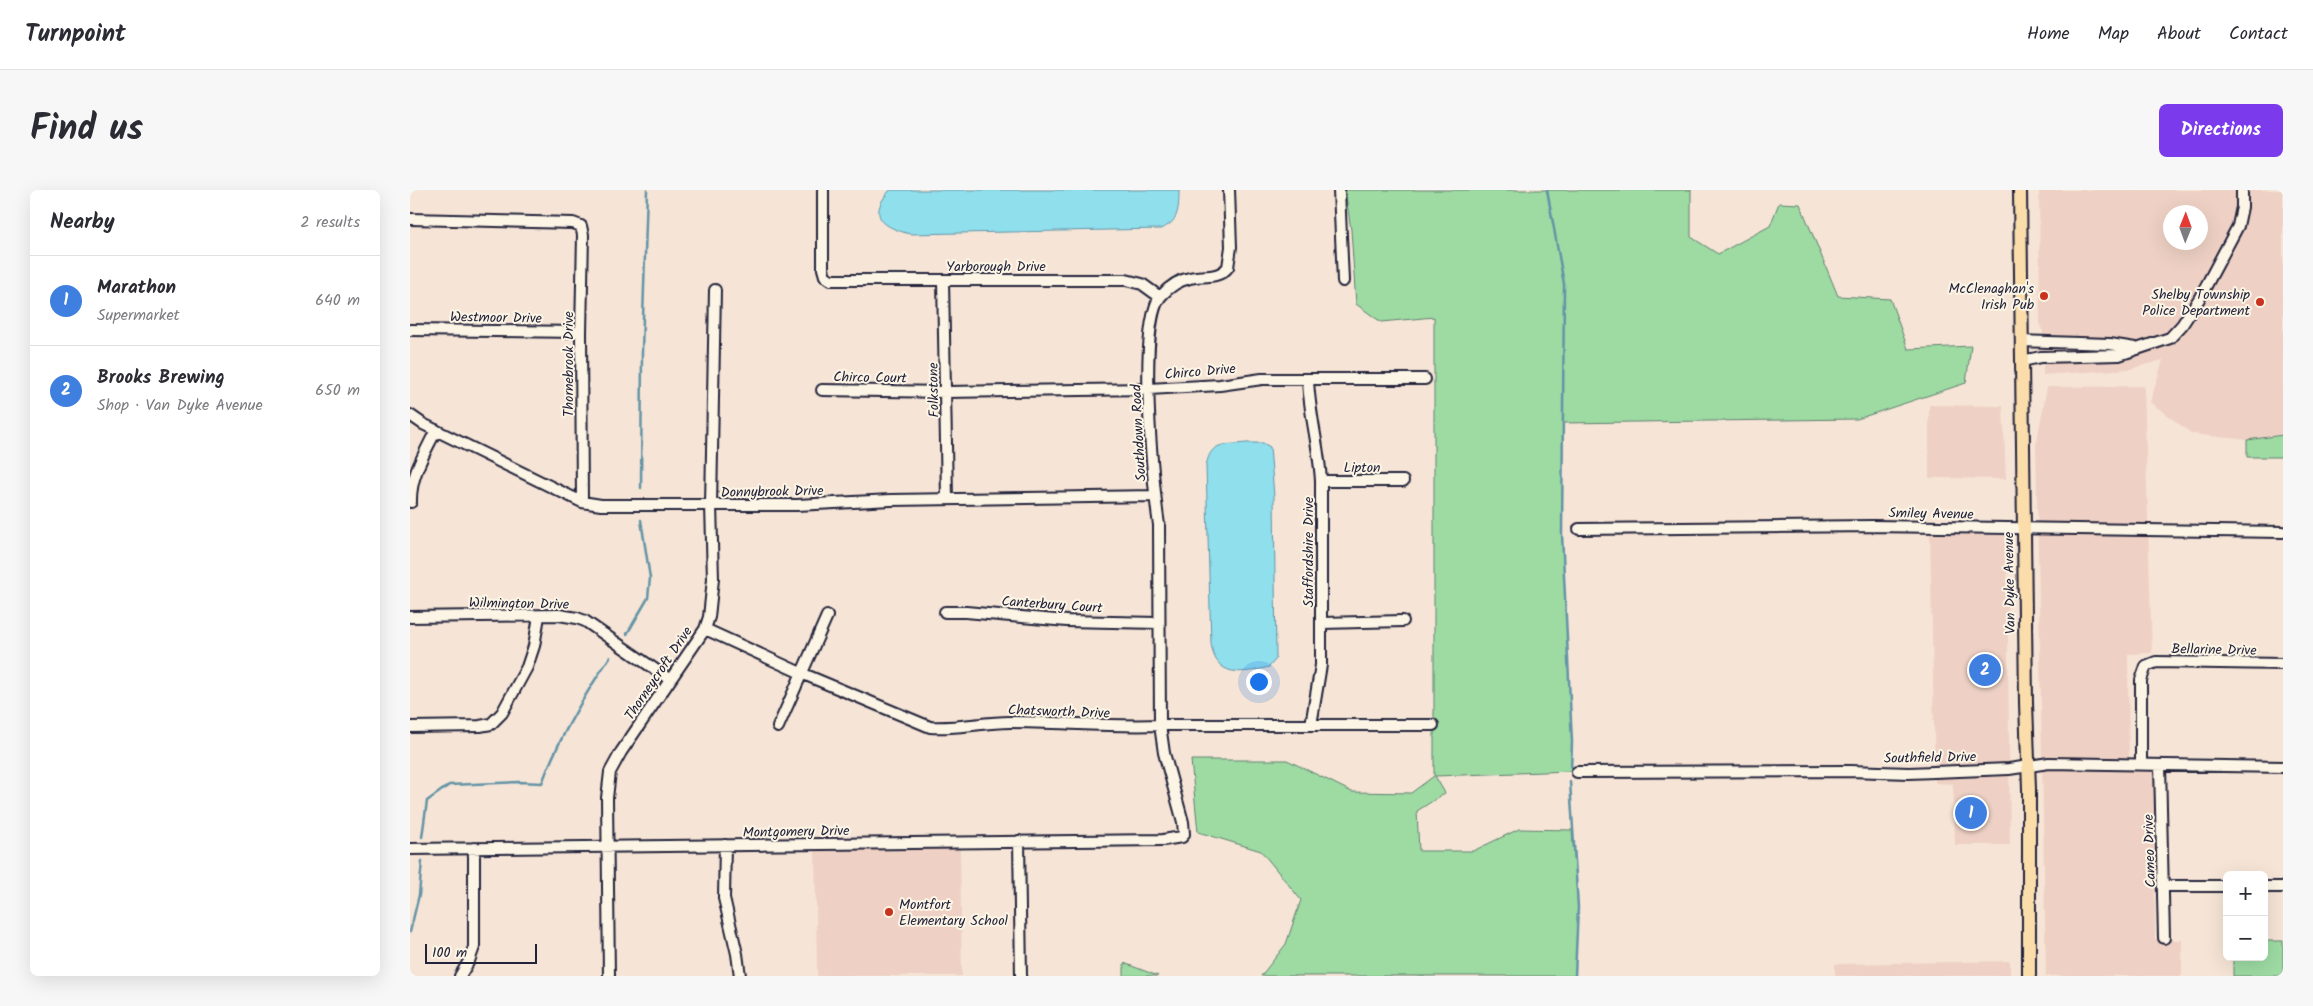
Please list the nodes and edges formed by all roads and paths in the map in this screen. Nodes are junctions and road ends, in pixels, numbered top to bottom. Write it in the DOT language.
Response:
graph roads {
  1 [pos="823,190"];
  2 [pos="1229,190"];
  3 [pos="1339,190"];
  4 [pos="2020,190"];
  5 [pos="2242,190"];
  6 [pos="410,219"];
  7 [pos="943,280"];
  8 [pos="1343,281"];
  9 [pos="716,290"];
  10 [pos="1160,297"];
  11 [pos="410,330"];
  12 [pos="581,332"];
  13 [pos="2021,341"];
  14 [pos="2139,348"];
  15 [pos="2022,361"];
  16 [pos="1308,379"];
  17 [pos="1425,379"];
  18 [pos="1149,389"];
  19 [pos="822,390"];
  20 [pos="947,392"];
  21 [pos="410,415"];
  22 [pos="436,430"];
  23 [pos="1321,481"];
  24 [pos="1403,481"];
  25 [pos="1155,496"];
  26 [pos="947,499"];
  27 [pos="411,502"];
  28 [pos="582,502"];
  29 [pos="712,506"];
  30 [pos="2023,529"];
  31 [pos="1579,530"];
  32 [pos="2283,532"];
  33 [pos="945,612"];
  34 [pos="538,616"];
  35 [pos="828,616"];
  36 [pos="410,617"];
  37 [pos="1403,621"];
  38 [pos="1158,623"];
  39 [pos="1322,623"];
  40 [pos="705,630"];
  41 [pos="2283,664"];
  42 [pos="801,673"];
  43 [pos="669,680"];
  44 [pos="1160,724"];
  45 [pos="1311,725"];
  46 [pos="1433,725"];
  47 [pos="410,726"];
  48 [pos="778,727"];
  49 [pos="2142,764"];
  50 [pos="2160,764"];
  51 [pos="2028,765"];
  52 [pos="2283,767"];
  53 [pos="1577,772"];
  54 [pos="1182,837"];
  55 [pos="1019,841"];
  56 [pos="725,845"];
  57 [pos="474,848"];
  58 [pos="607,848"];
  59 [pos="410,849"];
  60 [pos="2164,886"];
  61 [pos="2223,886"];
  62 [pos="2268,887"];
  63 [pos="2283,887"];
  64 [pos="2164,938"];
  65 [pos="460,976"];
  66 [pos="609,976"];
  67 [pos="740,976"];
  68 [pos="1021,976"];
  69 [pos="2029,976"];
  1 -- 7 [label="street, Yarborough Drive"];
  2 -- 10 [label="street"];
  3 -- 8 [label="street"];
  4 -- 13 [label="main road, Van Dyke Avenue"];
  5 -- 14 [label="street"];
  6 -- 12 [label="street, Thornebrook Drive"];
  7 -- 10 [label="street, Yarborough Drive"];
  7 -- 20 [label="street, Folkstone"];
  9 -- 29 [label="street, Thorneycroft Drive"];
  10 -- 18 [label="street, Southdown Road"];
  11 -- 12 [label="street, Westmoor Drive"];
  12 -- 28 [label="street, Thornebrook Drive"];
  13 -- 14 [label="street"];
  13 -- 15 [label="main road, Van Dyke Avenue"];
  14 -- 15 [label="street"];
  15 -- 30 [label="main road, Van Dyke Avenue"];
  16 -- 17 [label="street, Chirco Drive"];
  16 -- 18 [label="street, Chirco Drive"];
  16 -- 23 [label="street, Staffordshire Drive"];
  18 -- 20 [label="street, Chirco Drive"];
  18 -- 25 [label="street, Southdown Road"];
  19 -- 20 [label="street, Chirco Court"];
  20 -- 26 [label="street, Folkstone"];
  21 -- 22 [label="street, Donnybrook Drive"];
  22 -- 27 [label="street"];
  22 -- 28 [label="street, Donnybrook Drive"];
  23 -- 24 [label="street, Lipton"];
  23 -- 39 [label="street, Staffordshire Drive"];
  25 -- 26 [label="street, Donnybrook Drive"];
  25 -- 38 [label="street, Southdown Road"];
  26 -- 29 [label="street, Donnybrook Drive"];
  28 -- 29 [label="street, Donnybrook Drive"];
  29 -- 40 [label="street, Thorneycroft Drive"];
  30 -- 31 [label="street, Smiley Avenue"];
  30 -- 32 [label="street, Smiley Avenue"];
  30 -- 51 [label="main road, Van Dyke Avenue"];
  33 -- 38 [label="street, Canterbury Court"];
  34 -- 36 [label="street, Wilmington Drive"];
  34 -- 43 [label="street, Wilmington Drive"];
  34 -- 47 [label="street"];
  35 -- 42 [label="street"];
  37 -- 39 [label="street"];
  38 -- 44 [label="street, Southdown Road"];
  39 -- 45 [label="street, Staffordshire Drive"];
  40 -- 42 [label="street, Chatsworth Drive"];
  40 -- 43 [label="street, Thorneycroft Drive"];
  41 -- 49 [label="street, Bellarine Drive"];
  42 -- 44 [label="street, Chatsworth Drive"];
  42 -- 48 [label="street"];
  43 -- 58 [label="street, Thorneycroft Drive"];
  44 -- 45 [label="street, Chatsworth Drive"];
  44 -- 54 [label="street, Southdown Road"];
  45 -- 46 [label="street, Chatsworth Drive"];
  49 -- 50 [label="street, Southfield Drive"];
  49 -- 51 [label="street, Southfield Drive"];
  50 -- 52 [label="street, Southfield Drive"];
  50 -- 60 [label="street, Cameo Drive"];
  51 -- 53 [label="street, Southfield Drive"];
  51 -- 69 [label="main road, Van Dyke Avenue"];
  54 -- 55 [label="street, Montgomery Drive"];
  55 -- 56 [label="street, Montgomery Drive"];
  55 -- 68 [label="street"];
  56 -- 58 [label="street, Montgomery Drive"];
  56 -- 67 [label="street"];
  57 -- 58 [label="street, Montgomery Drive"];
  57 -- 59 [label="street, Montgomery Drive"];
  57 -- 65 [label="street"];
  58 -- 66 [label="street, Thorneycroft Drive"];
  60 -- 61 [label="street"];
  60 -- 64 [label="street, Cameo Drive"];
  62 -- 63 [label="street"];
}
